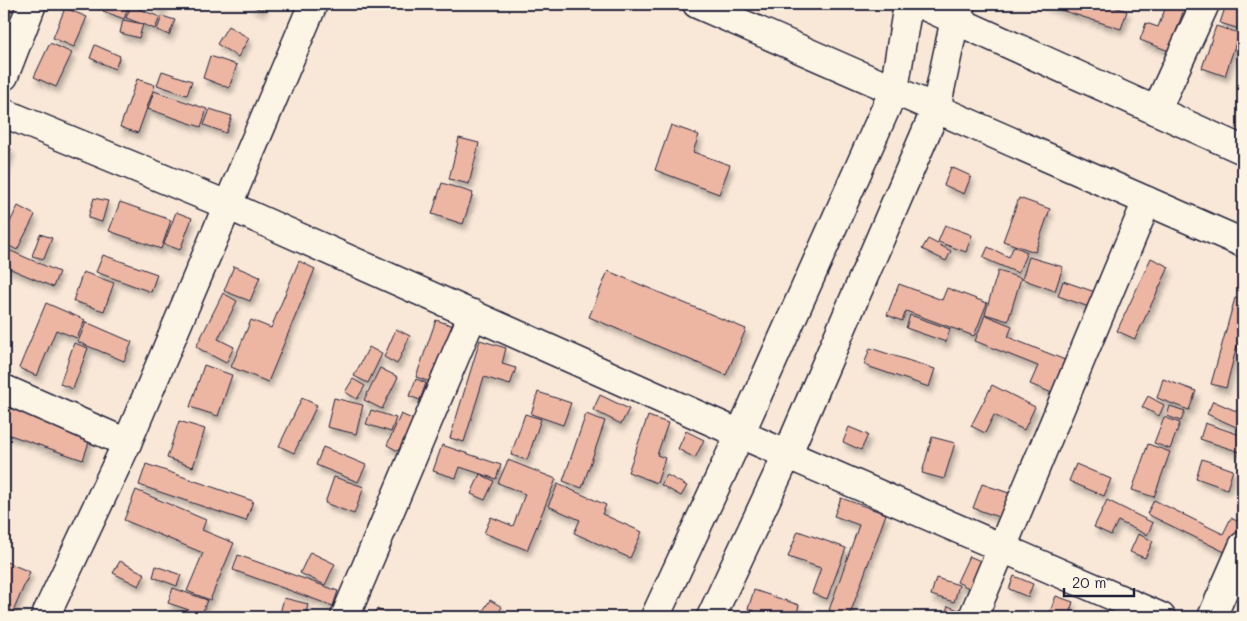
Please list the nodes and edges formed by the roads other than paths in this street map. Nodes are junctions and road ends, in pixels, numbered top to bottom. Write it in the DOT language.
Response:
graph roads {
  1 [pos="32,4"];
  2 [pos="313,4"];
  3 [pos="697,4"];
  4 [pos="908,4"];
  5 [pos="920,4"];
  6 [pos="1205,4"];
  7 [pos="958,12"];
  8 [pos="4,76"];
  9 [pos="894,90"];
  10 [pos="936,108"];
  11 [pos="1156,111"];
  12 [pos="4,113"];
  13 [pos="1243,150"];
  14 [pos="1147,201"];
  15 [pos="227,205"];
  16 [pos="1243,243"];
  17 [pos="473,314"];
  18 [pos="4,389"];
  19 [pos="740,434"];
  20 [pos="127,443"];
  21 [pos="787,455"];
  22 [pos="1243,546"];
  23 [pos="1002,548"];
  24 [pos="45,617"];
  25 [pos="345,617"];
  26 [pos="655,617"];
  27 [pos="711,617"];
  28 [pos="973,617"];
  29 [pos="1161,617"];
  30 [pos="1212,617"];
  1 -- 8 [label="street"];
  2 -- 15 [label="street"];
  3 -- 9 [label="street"];
  4 -- 9 [label="street"];
  5 -- 7 [label="street"];
  6 -- 11 [label="street"];
  7 -- 10 [label="street"];
  7 -- 11 [label="street"];
  9 -- 10 [label="street"];
  9 -- 19 [label="street"];
  10 -- 14 [label="street"];
  10 -- 21 [label="street"];
  11 -- 13 [label="street"];
  12 -- 15 [label="street"];
  14 -- 16 [label="street"];
  14 -- 23 [label="street"];
  15 -- 17 [label="street"];
  15 -- 20 [label="street"];
  17 -- 19 [label="street"];
  17 -- 25 [label="street"];
  18 -- 20 [label="street"];
  19 -- 21 [label="street"];
  19 -- 26 [label="street"];
  20 -- 24 [label="street"];
  21 -- 23 [label="street"];
  21 -- 27 [label="street"];
  22 -- 30 [label="street"];
  23 -- 28 [label="street"];
  23 -- 29 [label="street"];
}
